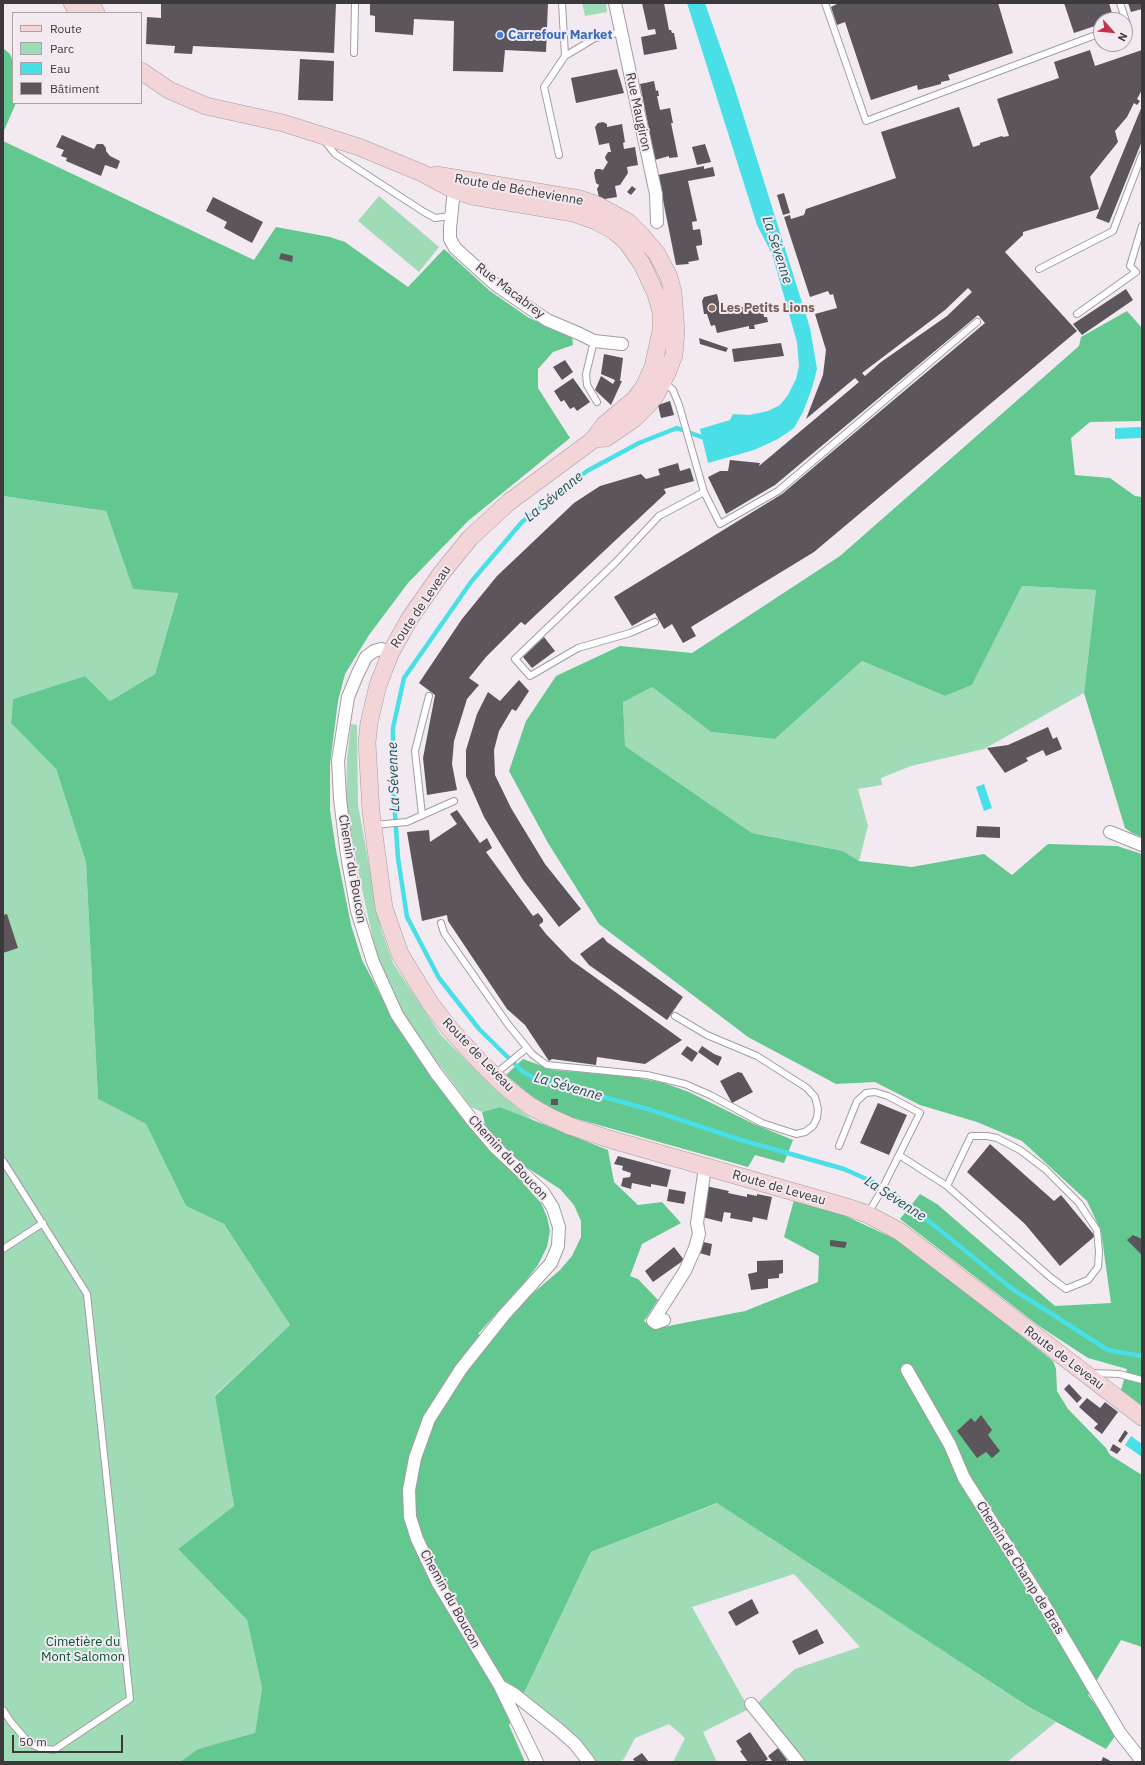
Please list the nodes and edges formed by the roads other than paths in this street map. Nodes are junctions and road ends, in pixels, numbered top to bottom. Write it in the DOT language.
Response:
graph roads {
  1 [pos="72,3"];
  2 [pos="91,3"];
  3 [pos="355,3"];
  4 [pos="562,3"];
  5 [pos="615,3"];
  6 [pos="826,3"];
  7 [pos="78,12"];
  8 [pos="96,12"];
  9 [pos="622,32"];
  10 [pos="1093,36"];
  11 [pos="354,53"];
  12 [pos="565,56"];
  13 [pos="142,72"];
  14 [pos="319,133"];
  15 [pos="559,155"];
  16 [pos="1142,155"];
  17 [pos="422,173"];
  18 [pos="454,190"];
  19 [pos="450,216"];
  20 [pos="657,222"];
  21 [pos="1142,226"];
  22 [pos="1142,268"];
  23 [pos="1039,269"];
  24 [pos="1136,272"];
  25 [pos="1077,314"];
  26 [pos="977,322"];
  27 [pos="594,341"];
  28 [pos="622,344"];
  29 [pos="657,377"];
  30 [pos="598,402"];
  31 [pos="588,443"];
  32 [pos="704,492"];
  33 [pos="655,622"];
  34 [pos="391,652"];
  35 [pos="429,696"];
  36 [pos="454,801"];
  37 [pos="422,815"];
  38 [pos="380,824"];
  39 [pos="1110,832"];
  40 [pos="1142,845"];
  41 [pos="441,923"];
  42 [pos="675,1016"];
  43 [pos="527,1048"];
  44 [pos="497,1072"];
  45 [pos="839,1146"];
  46 [pos="899,1155"];
  47 [pos="3,1161"];
  48 [pos="705,1167"];
  49 [pos="947,1186"];
  50 [pos="867,1214"];
  51 [pos="43,1223"];
  52 [pos="3,1249"];
  53 [pos="664,1320"];
  54 [pos="906,1370"];
  55 [pos="1083,1372"];
  56 [pos="1142,1380"];
  57 [pos="1142,1417"];
  58 [pos="500,1686"];
  59 [pos="751,1704"];
  60 [pos="3,1710"];
  61 [pos="1142,1761"];
  62 [pos="536,1762"];
  63 [pos="589,1762"];
  64 [pos="798,1762"];
  1 -- 7 [label="street"];
  2 -- 8 [label="street"];
  3 -- 11 [label="lane"];
  4 -- 12 [label="lane"];
  5 -- 9 [label="street, Rue Maugiron"];
  6 -- 10 [label="lane"];
  9 -- 12 [label="lane"];
  9 -- 20 [label="street, Rue Maugiron"];
  12 -- 15 [label="lane"];
  13 -- 14 [label="street, Route de Béchevienne"];
  14 -- 17 [label="street, Route de Béchevienne"];
  14 -- 19 [label="lane"];
  16 -- 23 [label="lane"];
  17 -- 18 [label="street, Route de Béchevienne"];
  17 -- 29 [label="street, Route de Béchevienne"];
  18 -- 19 [label="street, Rue Macabrey"];
  18 -- 29 [label="street, Route de Béchevienne"];
  19 -- 27 [label="street, Rue Macabrey"];
  21 -- 24 [label="lane"];
  22 -- 24 [label="lane"];
  24 -- 25 [label="lane"];
  26 -- 32 [label="lane"];
  27 -- 28 [label="street, Rue Macabrey"];
  27 -- 30 [label="lane"];
  29 -- 31 [label="street, Route de Béchevienne"];
  29 -- 32 [label="lane"];
  31 -- 34 [label="street, Route de Leveau"];
  32 -- 33 [label="lane"];
  34 -- 38 [label="street, Route de Leveau"];
  34 -- 58 [label="street, Chemin du Boucon"];
  35 -- 37 [label="lane"];
  36 -- 37 [label="lane"];
  37 -- 38 [label="lane"];
  38 -- 44 [label="street, Route de Leveau"];
  39 -- 40 [label="street"];
  41 -- 43 [label="lane"];
  42 -- 43 [label="lane"];
  43 -- 44 [label="lane"];
  44 -- 48 [label="street, Route de Leveau"];
  45 -- 46 [label="lane"];
  46 -- 49 [label="lane"];
  46 -- 50 [label="lane"];
  47 -- 51 [label="lane"];
  48 -- 50 [label="street, Route de Leveau"];
  48 -- 53 [label="street"];
  49 -- 49 [label="lane"];
  50 -- 55 [label="street, Route de Leveau"];
  51 -- 52 [label="lane"];
  51 -- 60 [label="lane"];
  54 -- 61 [label="street, Chemin de Champ de Bras"];
  55 -- 56 [label="lane"];
  55 -- 57 [label="street, Route de Leveau"];
  58 -- 62 [label="street, Chemin du Boucon"];
  58 -- 63 [label="street"];
  59 -- 64 [label="street"];
}
